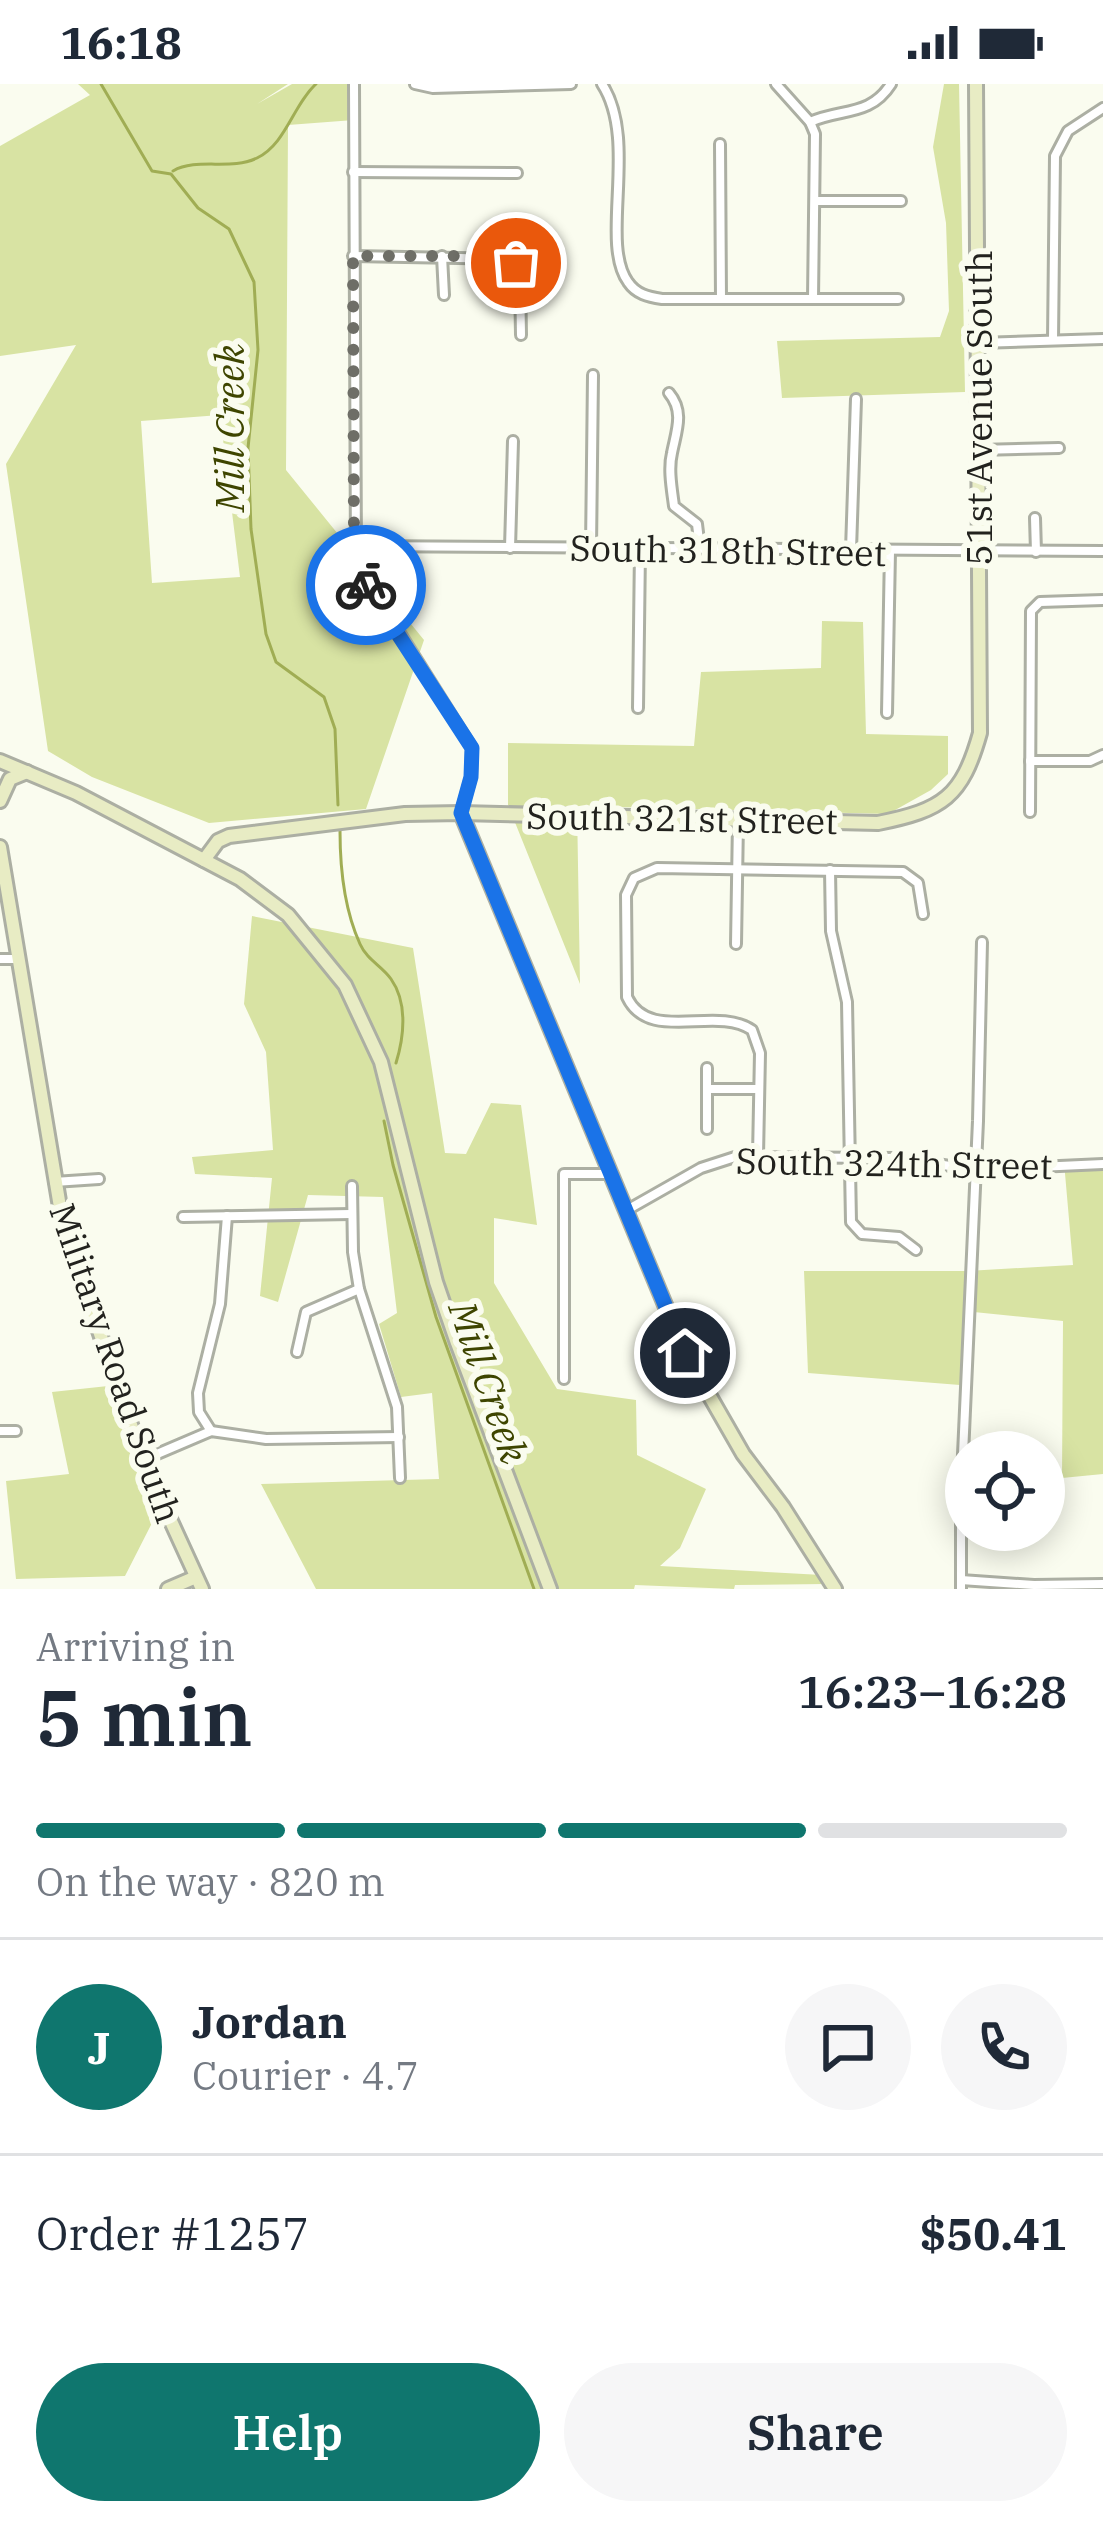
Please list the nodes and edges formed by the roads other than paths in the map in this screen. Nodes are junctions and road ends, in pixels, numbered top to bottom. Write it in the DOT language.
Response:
graph roads {
  1 [pos="354,84"];
  2 [pos="416,84"];
  3 [pos="571,84"];
  4 [pos="602,84"];
  5 [pos="776,84"];
  6 [pos="891,84"];
  7 [pos="976,84"];
  8 [pos="1103,108"];
  9 [pos="810,122"];
  10 [pos="720,144"];
  11 [pos="353,172"];
  12 [pos="517,173"];
  13 [pos="815,201"];
  14 [pos="901,201"];
  15 [pos="353,256"];
  16 [pos="442,256"];
  17 [pos="444,295"];
  18 [pos="898,298"];
  19 [pos="721,299"];
  20 [pos="813,299"];
  21 [pos="521,334"];
  22 [pos="1103,339"];
  23 [pos="1053,340"];
  24 [pos="977,343"];
  25 [pos="593,375"];
  26 [pos="669,394"];
  27 [pos="856,399"];
  28 [pos="513,441"];
  29 [pos="1059,448"];
  30 [pos="978,450"];
  31 [pos="1035,518"];
  32 [pos="354,546"];
  33 [pos="510,548"];
  34 [pos="591,548"];
  35 [pos="640,549"];
  36 [pos="700,549"];
  37 [pos="850,550"];
  38 [pos="890,551"];
  39 [pos="979,551"];
  40 [pos="1103,551"];
  41 [pos="1036,552"];
  42 [pos="1103,601"];
  43 [pos="638,708"];
  44 [pos="887,713"];
  45 [pos="980,733"];
  46 [pos="1102,756"];
  47 [pos="0,761"];
  48 [pos="1030,761"];
  49 [pos="28,772"];
  50 [pos="0,801"];
  51 [pos="1030,812"];
  52 [pos="461,813"];
  53 [pos="738,819"];
  54 [pos="0,847"];
  55 [pos="204,860"];
  56 [pos="737,868"];
  57 [pos="830,870"];
  58 [pos="923,914"];
  59 [pos="982,942"];
  60 [pos="736,944"];
  61 [pos="0,959"];
  62 [pos="18,959"];
  63 [pos="707,1067"];
  64 [pos="707,1089"];
  65 [pos="759,1089"];
  66 [pos="707,1129"];
  67 [pos="758,1156"];
  68 [pos="851,1157"];
  69 [pos="1103,1164"];
  70 [pos="975,1170"];
  71 [pos="610,1174"];
  72 [pos="99,1179"];
  73 [pos="53,1182"];
  74 [pos="352,1186"];
  75 [pos="625,1211"];
  76 [pos="351,1214"];
  77 [pos="227,1216"];
  78 [pos="183,1217"];
  79 [pos="916,1250"];
  80 [pos="359,1289"];
  81 [pos="297,1352"];
  82 [pos="564,1379"];
  83 [pos="0,1431"];
  84 [pos="16,1431"];
  85 [pos="211,1431"];
  86 [pos="399,1437"];
  87 [pos="143,1460"];
  88 [pos="400,1478"];
  89 [pos="199,1583"];
  90 [pos="961,1584"];
  91 [pos="1103,1584"];
  92 [pos="1034,1587"];
  93 [pos="169,1589"];
  94 [pos="550,1589"];
  95 [pos="836,1589"];
  1 -- 11 [label="street"];
  2 -- 3 [label="street"];
  4 -- 19 [label="street"];
  5 -- 9 [label="street"];
  6 -- 9 [label="street"];
  7 -- 24 [label="main road, 51st Avenue South"];
  8 -- 23 [label="street"];
  9 -- 13 [label="street"];
  10 -- 19 [label="street"];
  11 -- 12 [label="street"];
  11 -- 15 [label="street"];
  13 -- 14 [label="street"];
  13 -- 20 [label="street"];
  15 -- 16 [label="street"];
  15 -- 32 [label="street"];
  16 -- 17 [label="street"];
  16 -- 21 [label="street"];
  18 -- 20 [label="street"];
  19 -- 20 [label="street"];
  22 -- 23 [label="street"];
  23 -- 24 [label="street"];
  24 -- 30 [label="main road, 51st Avenue South"];
  25 -- 34 [label="street"];
  26 -- 36 [label="street"];
  27 -- 37 [label="street"];
  28 -- 33 [label="street"];
  29 -- 30 [label="street"];
  30 -- 39 [label="main road, 51st Avenue South"];
  31 -- 41 [label="street"];
  32 -- 33 [label="street, South 318th Street"];
  32 -- 52 [label="street"];
  33 -- 34 [label="street, South 318th Street"];
  34 -- 35 [label="street, South 318th Street"];
  35 -- 36 [label="street, South 318th Street"];
  35 -- 43 [label="street"];
  36 -- 37 [label="street, South 318th Street"];
  37 -- 38 [label="street, South 318th Street"];
  38 -- 39 [label="street, South 318th Street"];
  38 -- 44 [label="street"];
  39 -- 41 [label="street, South 318th Street"];
  39 -- 45 [label="main road, 51st Avenue South"];
  40 -- 41 [label="street, South 318th Street"];
  42 -- 48 [label="street"];
  45 -- 53 [label="main road, South 321st Street"];
  46 -- 48 [label="street"];
  47 -- 49 [label="main road"];
  48 -- 51 [label="street"];
  49 -- 50 [label="main road"];
  49 -- 55 [label="main road"];
  52 -- 53 [label="main road, South 321st Street"];
  52 -- 55 [label="main road, South 321st Street"];
  52 -- 71 [label="main road"];
  53 -- 56 [label="street"];
  54 -- 62 [label="main road, Military Road South"];
  55 -- 94 [label="main road"];
  56 -- 57 [label="street"];
  56 -- 60 [label="street"];
  56 -- 65 [label="street"];
  57 -- 58 [label="street"];
  57 -- 68 [label="street"];
  59 -- 70 [label="street"];
  61 -- 62 [label="street"];
  62 -- 73 [label="main road, Military Road South"];
  63 -- 64 [label="street"];
  64 -- 65 [label="street"];
  64 -- 66 [label="street"];
  65 -- 67 [label="street"];
  67 -- 68 [label="street, South 324th Street"];
  67 -- 75 [label="street, South 324th Street"];
  68 -- 70 [label="street, South 324th Street"];
  68 -- 79 [label="street"];
  69 -- 70 [label="street, South 324th Street"];
  70 -- 90 [label="street"];
  71 -- 75 [label="main road"];
  71 -- 82 [label="street"];
  72 -- 73 [label="street"];
  73 -- 87 [label="main road, Military Road South"];
  74 -- 76 [label="street"];
  75 -- 95 [label="main road"];
  76 -- 77 [label="street"];
  76 -- 80 [label="street"];
  77 -- 78 [label="street"];
  77 -- 85 [label="street"];
  80 -- 81 [label="street"];
  80 -- 86 [label="street"];
  83 -- 84 [label="street"];
  85 -- 86 [label="street"];
  85 -- 87 [label="street"];
  86 -- 88 [label="street"];
  87 -- 89 [label="main road, Military Road South"];
  89 -- 93 [label="main road"];
  90 -- 92 [label="street"];
  91 -- 92 [label="street"];
}
